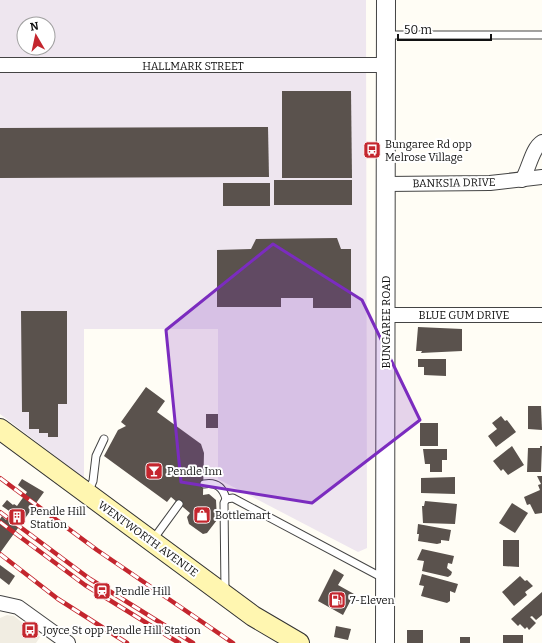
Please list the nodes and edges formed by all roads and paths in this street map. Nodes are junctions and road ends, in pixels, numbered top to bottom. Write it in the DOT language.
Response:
graph roads {
  1 [pos="386,0"];
  2 [pos="386,35"];
  3 [pos="542,35"];
  4 [pos="0,65"];
  5 [pos="386,65"];
  6 [pos="542,142"];
  7 [pos="542,177"];
  8 [pos="522,180"];
  9 [pos="386,184"];
  10 [pos="386,315"];
  11 [pos="542,315"];
  12 [pos="0,429"];
  13 [pos="104,439"];
  14 [pos="204,484"];
  15 [pos="87,495"];
  16 [pos="226,499"];
  17 [pos="179,504"];
  18 [pos="152,542"];
  19 [pos="385,579"];
  20 [pos="225,596"];
  21 [pos="3,603"];
  22 [pos="68,643"];
  23 [pos="299,643"];
  24 [pos="386,643"];
  1 -- 2 [label="street, BUNGAREE ROAD"];
  2 -- 3 [label="lane"];
  2 -- 5 [label="street, BUNGAREE ROAD"];
  4 -- 5 [label="street, HALLMARK STREET"];
  5 -- 9 [label="street, BUNGAREE ROAD"];
  6 -- 8 [label="street"];
  7 -- 8 [label="street, BANKSIA DRIVE"];
  8 -- 9 [label="street, BANKSIA DRIVE"];
  9 -- 10 [label="street, BUNGAREE ROAD"];
  10 -- 11 [label="street, BLUE GUM DRIVE"];
  10 -- 19 [label="street, BUNGAREE ROAD"];
  12 -- 15 [label="main road, WENTWORTH AVENUE"];
  13 -- 15 [label="lane"];
  14 -- 16 [label="lane"];
  15 -- 18 [label="main road, WENTWORTH AVENUE"];
  16 -- 19 [label="lane"];
  16 -- 20 [label="lane"];
  17 -- 18 [label="lane"];
  18 -- 20 [label="main road, WENTWORTH AVENUE"];
  19 -- 24 [label="street, BUNGAREE ROAD"];
  20 -- 23 [label="main road, WENTWORTH AVENUE"];
  21 -- 22 [label="street"];
}
